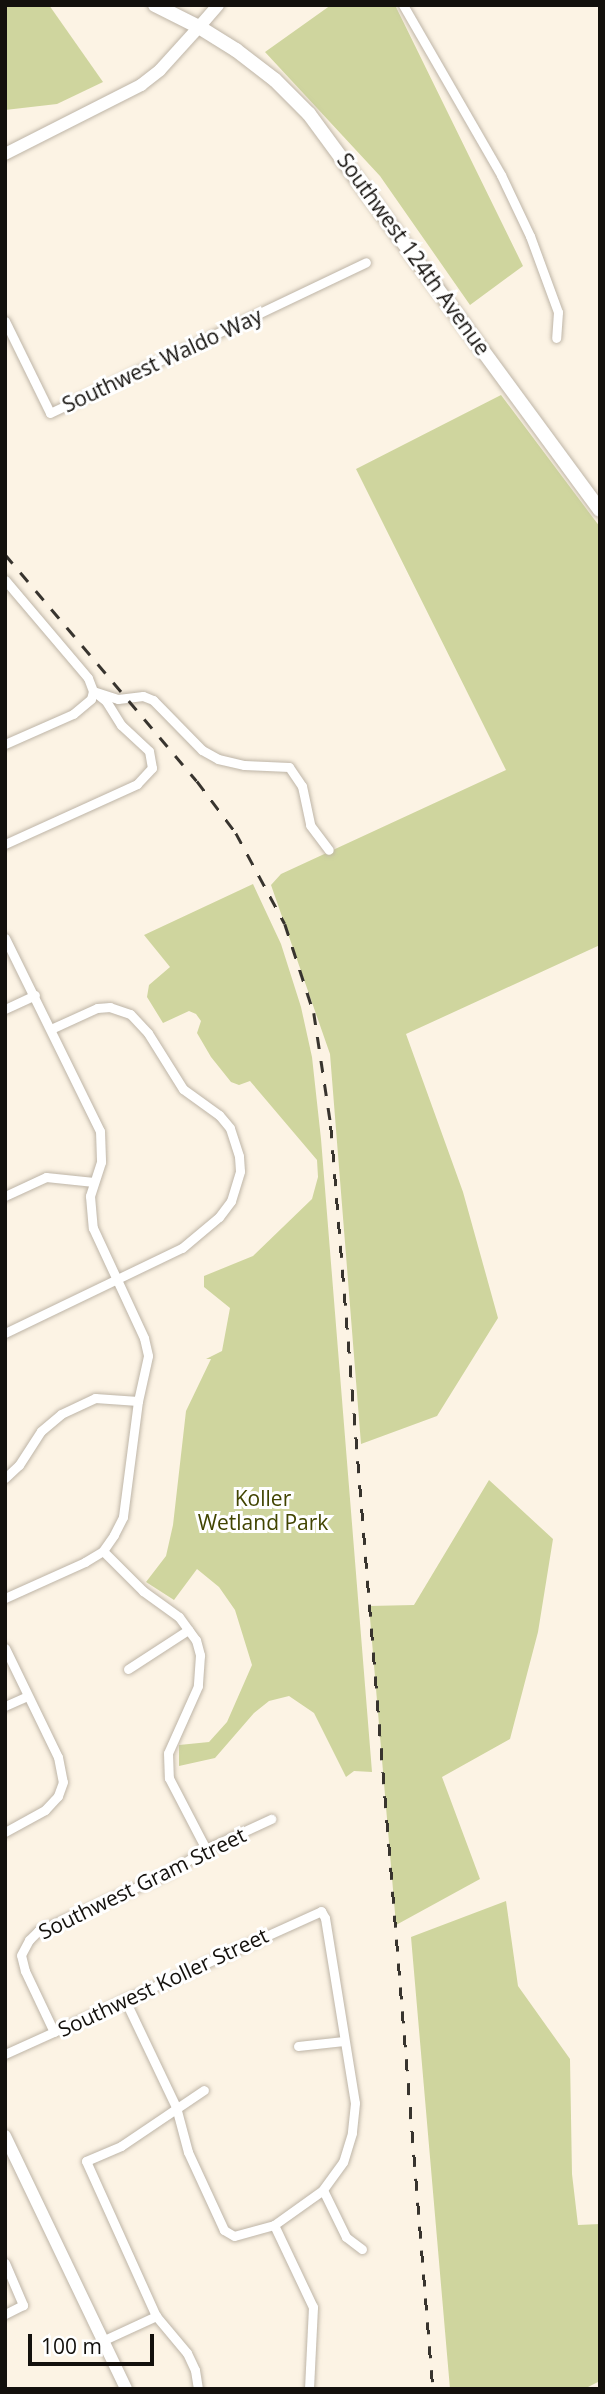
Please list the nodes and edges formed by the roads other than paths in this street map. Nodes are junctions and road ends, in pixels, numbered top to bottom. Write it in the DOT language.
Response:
graph roads {
  1 [pos="155,5"];
  2 [pos="218,5"];
  3 [pos="403,5"];
  4 [pos="199,27"];
  5 [pos="5,154"];
  6 [pos="366,262"];
  7 [pos="5,321"];
  8 [pos="556,338"];
  9 [pos="600,510"];
  10 [pos="5,580"];
  11 [pos="93,691"];
  12 [pos="5,744"];
  13 [pos="5,844"];
  14 [pos="329,850"];
  15 [pos="5,938"];
  16 [pos="35,995"];
  17 [pos="5,1009"];
  18 [pos="51,1028"];
  19 [pos="94,1182"];
  20 [pos="5,1196"];
  21 [pos="117,1281"];
  22 [pos="5,1333"];
  23 [pos="138,1401"];
  24 [pos="5,1478"];
  25 [pos="103,1552"];
  26 [pos="5,1598"];
  27 [pos="188,1630"];
  28 [pos="5,1648"];
  29 [pos="128,1669"];
  30 [pos="27,1696"];
  31 [pos="5,1706"];
  32 [pos="271,1819"];
  33 [pos="5,1832"];
  34 [pos="206,1849"];
  35 [pos="125,2000"];
  36 [pos="54,2032"];
  37 [pos="344,2041"];
  38 [pos="298,2046"];
  39 [pos="5,2054"];
  40 [pos="204,2090"];
  41 [pos="176,2107"];
  42 [pos="5,2136"];
  43 [pos="323,2190"];
  44 [pos="274,2225"];
  45 [pos="362,2249"];
  46 [pos="5,2263"];
  47 [pos="5,2314"];
  48 [pos="156,2316"];
  49 [pos="102,2341"];
  50 [pos="126,2389"];
  51 [pos="198,2389"];
  52 [pos="309,2389"];
  1 -- 4 [label="main road, Southwest 124th Avenue"];
  2 -- 4 [label="street"];
  3 -- 8 [label="street"];
  4 -- 5 [label="street"];
  4 -- 9 [label="main road, Southwest 124th Avenue"];
  6 -- 7 [label="street, Southwest Waldo Way"];
  10 -- 11 [label="street"];
  11 -- 12 [label="street"];
  11 -- 13 [label="street"];
  11 -- 14 [label="street"];
  15 -- 16 [label="street"];
  16 -- 17 [label="street"];
  16 -- 18 [label="street"];
  18 -- 19 [label="street"];
  18 -- 21 [label="street"];
  19 -- 20 [label="street"];
  19 -- 21 [label="street"];
  21 -- 22 [label="street"];
  21 -- 23 [label="street"];
  23 -- 24 [label="street"];
  23 -- 25 [label="street"];
  25 -- 26 [label="street"];
  25 -- 27 [label="street"];
  27 -- 29 [label="street"];
  27 -- 34 [label="street"];
  28 -- 30 [label="street"];
  30 -- 31 [label="street"];
  30 -- 33 [label="street"];
  32 -- 34 [label="street, Southwest Gram Street"];
  34 -- 36 [label="street, Southwest Gram Street"];
  35 -- 36 [label="street, Southwest Koller Street"];
  35 -- 37 [label="street, Southwest Koller Street"];
  35 -- 41 [label="street"];
  36 -- 39 [label="street, Southwest Koller Street"];
  37 -- 38 [label="street"];
  37 -- 43 [label="street"];
  40 -- 41 [label="street"];
  41 -- 44 [label="street"];
  41 -- 48 [label="street"];
  42 -- 49 [label="street"];
  43 -- 44 [label="street"];
  43 -- 45 [label="street"];
  44 -- 52 [label="street"];
  46 -- 47 [label="street"];
  48 -- 49 [label="street"];
  48 -- 51 [label="street"];
  49 -- 50 [label="street"];
}
